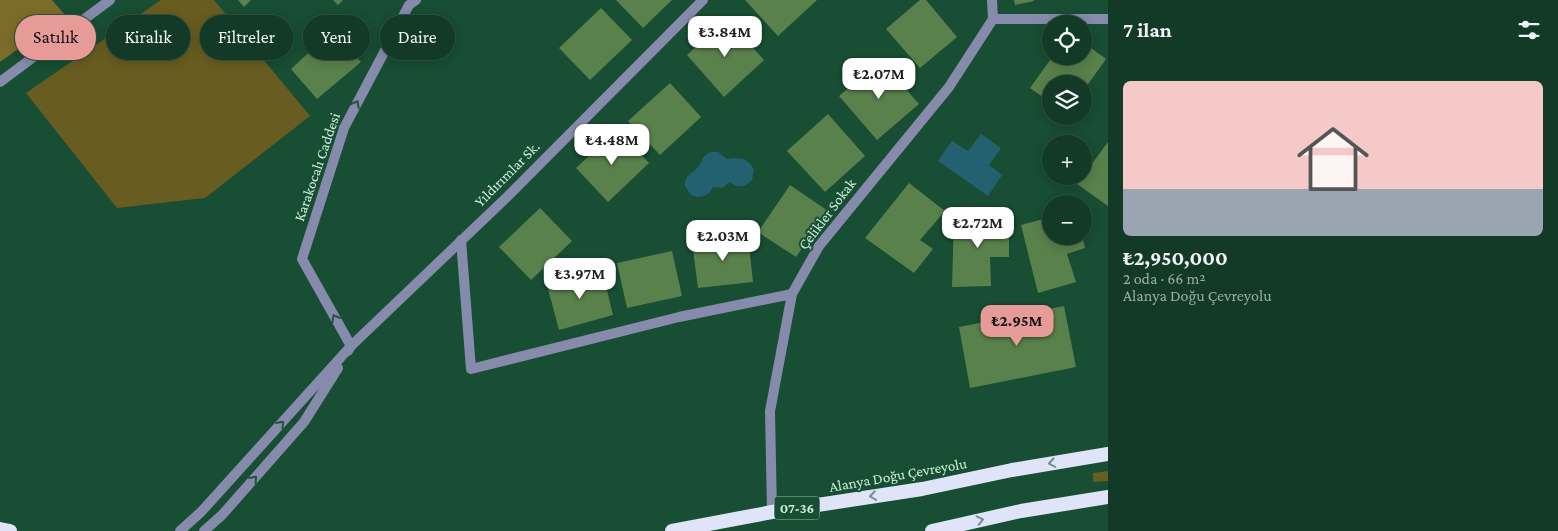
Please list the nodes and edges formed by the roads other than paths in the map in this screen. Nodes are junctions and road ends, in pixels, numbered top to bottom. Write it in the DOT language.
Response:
graph roads {
  1 [pos="110,0"];
  2 [pos="416,0"];
  3 [pos="703,0"];
  4 [pos="992,0"];
  5 [pos="1108,19"];
  6 [pos="994,20"];
  7 [pos="0,82"];
  8 [pos="461,240"];
  9 [pos="792,294"];
  10 [pos="351,346"];
  11 [pos="1104,455"];
  12 [pos="1108,497"];
  13 [pos="772,512"];
  14 [pos="0,529"];
  15 [pos="10,531"];
  16 [pos="180,531"];
  17 [pos="204,531"];
  18 [pos="672,531"];
  19 [pos="932,531"];
  1 -- 7 [label="street"];
  10 -- 2 [label="street, Karakocalı Caddesi, one-way"];
  3 -- 8 [label="street, Yıldırımlar Sk."];
  4 -- 6 [label="street"];
  5 -- 6 [label="street"];
  6 -- 9 [label="street, Çelikler Sokak"];
  8 -- 9 [label="street"];
  8 -- 10 [label="street, Yıldırımlar Sk."];
  9 -- 13 [label="street, Çelikler Sokak"];
  16 -- 10 [label="street, one-way"];
  17 -- 10 [label="street, one-way"];
  11 -- 13 [label="highway, Alanya Doğu Çevreyolu / 07-36, one-way"];
  19 -- 12 [label="highway, one-way"];
  13 -- 18 [label="highway, Alanya Doğu Çevreyolu / 07-36"];
  14 -- 15 [label="highway"];
}
